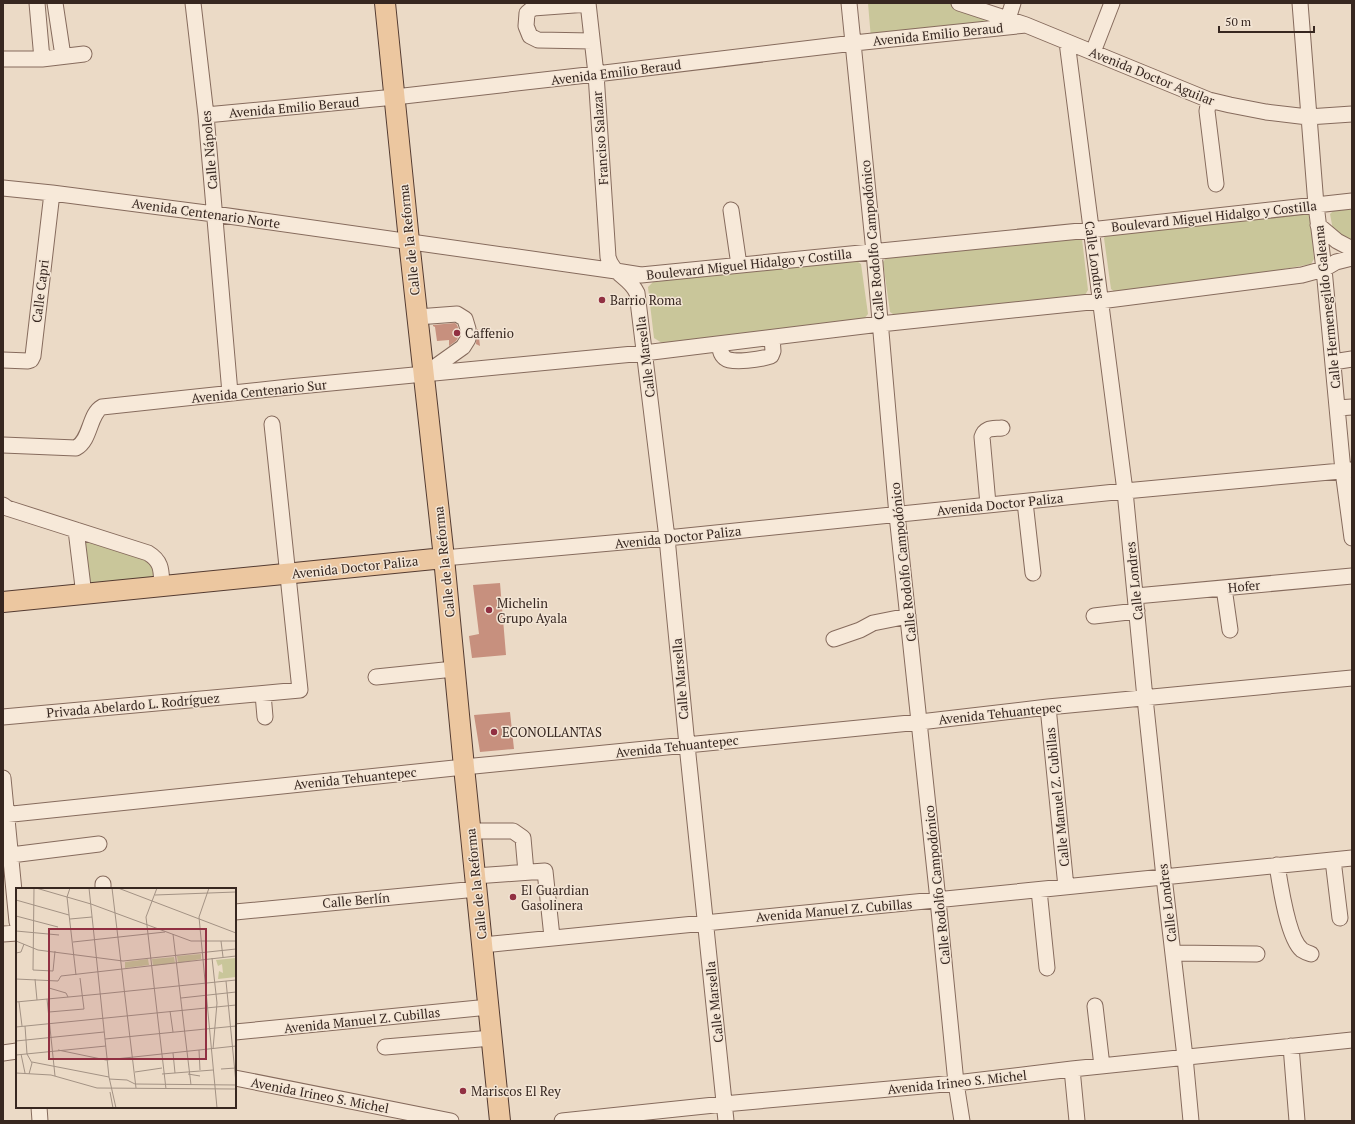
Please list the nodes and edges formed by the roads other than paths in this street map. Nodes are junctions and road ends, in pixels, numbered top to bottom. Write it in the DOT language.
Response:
graph roads {
  1 [pos="37,3"];
  2 [pos="55,3"];
  3 [pos="193,3"];
  4 [pos="385,3"];
  5 [pos="588,3"];
  6 [pos="849,3"];
  7 [pos="959,3"];
  8 [pos="1013,3"];
  9 [pos="1112,3"];
  10 [pos="1300,3"];
  11 [pos="1008,19"];
  12 [pos="1026,25"];
  13 [pos="592,41"];
  14 [pos="1068,42"];
  15 [pos="854,43"];
  16 [pos="1093,52"];
  17 [pos="84,54"];
  18 [pos="63,56"];
  19 [pos="3,59"];
  20 [pos="42,59"];
  21 [pos="596,74"];
  22 [pos="396,97"];
  23 [pos="1209,100"];
  24 [pos="1352,114"];
  25 [pos="206,115"];
  26 [pos="1308,117"];
  27 [pos="1216,184"];
  28 [pos="3,188"];
  29 [pos="52,193"];
  30 [pos="1352,201"];
  31 [pos="1316,205"];
  32 [pos="731,210"];
  33 [pos="214,214"];
  34 [pos="1318,225"];
  35 [pos="1090,230"];
  36 [pos="409,241"];
  37 [pos="1352,249"];
  38 [pos="874,252"];
  39 [pos="1352,258"];
  40 [pos="739,264"];
  41 [pos="1324,268"];
  42 [pos="616,271"];
  43 [pos="1100,300"];
  44 [pos="417,317"];
  45 [pos="880,324"];
  46 [pos="644,353"];
  47 [pos="1352,359"];
  48 [pos="3,360"];
  49 [pos="1333,362"];
  50 [pos="424,375"];
  51 [pos="230,393"];
  52 [pos="1345,408"];
  53 [pos="272,424"];
  54 [pos="1002,428"];
  55 [pos="3,444"];
  56 [pos="1348,470"];
  57 [pos="1125,491"];
  58 [pos="1025,502"];
  59 [pos="988,504"];
  60 [pos="3,505"];
  61 [pos="897,515"];
  62 [pos="76,530"];
  63 [pos="667,538"];
  64 [pos="1352,538"];
  65 [pos="444,558"];
  66 [pos="1033,573"];
  67 [pos="287,574"];
  68 [pos="1352,576"];
  69 [pos="162,587"];
  70 [pos="1224,588"];
  71 [pos="84,595"];
  72 [pos="1136,596"];
  73 [pos="3,602"];
  74 [pos="1137,612"];
  75 [pos="908,616"];
  76 [pos="1094,616"];
  77 [pos="1230,630"];
  78 [pos="834,640"];
  79 [pos="454,669"];
  80 [pos="376,677"];
  81 [pos="1352,678"];
  82 [pos="263,694"];
  83 [pos="1145,698"];
  84 [pos="1048,707"];
  85 [pos="3,716"];
  86 [pos="265,717"];
  87 [pos="920,722"];
  88 [pos="687,746"];
  89 [pos="464,766"];
  90 [pos="3,778"];
  91 [pos="5,815"];
  92 [pos="470,831"];
  93 [pos="99,844"];
  94 [pos="11,855"];
  95 [pos="1352,858"];
  96 [pos="1333,860"];
  97 [pos="1277,865"];
  98 [pos="526,872"];
  99 [pos="1164,877"];
  100 [pos="476,883"];
  101 [pos="1066,887"];
  102 [pos="1039,890"];
  103 [pos="938,900"];
  104 [pos="16,911"];
  105 [pos="236,912"];
  106 [pos="1340,918"];
  107 [pos="705,922"];
  108 [pos="16,933"];
  109 [pos="3,934"];
  110 [pos="552,937"];
  111 [pos="483,944"];
  112 [pos="1173,953"];
  113 [pos="1257,954"];
  114 [pos="1311,954"];
  115 [pos="1047,968"];
  116 [pos="1095,1006"];
  117 [pos="489,1007"];
  118 [pos="236,1032"];
  119 [pos="492,1038"];
  120 [pos="1352,1040"];
  121 [pos="1291,1046"];
  122 [pos="385,1047"];
  123 [pos="16,1051"];
  124 [pos="3,1053"];
  125 [pos="1185,1057"];
  126 [pos="1102,1066"];
  127 [pos="1072,1069"];
  128 [pos="236,1078"];
  129 [pos="956,1082"];
  130 [pos="724,1104"];
  131 [pos="39,1108"];
  132 [pos="40,1121"];
  133 [pos="451,1121"];
  134 [pos="500,1121"];
  135 [pos="562,1121"];
  136 [pos="726,1121"];
  137 [pos="962,1121"];
  138 [pos="1077,1121"];
  139 [pos="1190,1121"];
  140 [pos="1297,1121"];
  1 -- 20 [label="street"];
  2 -- 18 [label="street"];
  3 -- 25 [label="street, Calle Nápoles"];
  4 -- 22 [label="main road, Calle de la Reforma"];
  5 -- 13 [label="street, Franciso Salazar"];
  5 -- 13 [label="street"];
  6 -- 15 [label="street, Calle Rodolfo Campodónico"];
  7 -- 11 [label="street, Avenida Doctor Aguilar"];
  8 -- 11 [label="street"];
  9 -- 16 [label="street"];
  10 -- 26 [label="street, Calle Hermenegildo Galeana"];
  11 -- 12 [label="street, Avenida Doctor Aguilar"];
  12 -- 14 [label="street, Avenida Doctor Aguilar"];
  12 -- 15 [label="street, Avenida Emilio Beraud"];
  13 -- 21 [label="street, Franciso Salazar"];
  14 -- 16 [label="street, Avenida Doctor Aguilar"];
  14 -- 35 [label="street, Calle Londres"];
  15 -- 21 [label="street, Avenida Emilio Beraud"];
  15 -- 38 [label="street, Calle Rodolfo Campodónico"];
  16 -- 23 [label="street, Avenida Doctor Aguilar"];
  17 -- 18 [label="street"];
  18 -- 20 [label="street"];
  19 -- 20 [label="street"];
  21 -- 22 [label="street, Avenida Emilio Beraud"];
  21 -- 42 [label="street, Franciso Salazar"];
  22 -- 25 [label="street, Avenida Emilio Beraud"];
  22 -- 36 [label="main road, Calle de la Reforma"];
  23 -- 26 [label="street, Avenida Doctor Aguilar"];
  23 -- 27 [label="street"];
  24 -- 26 [label="street, Avenida Doctor Aguilar"];
  25 -- 33 [label="street, Calle Nápoles"];
  26 -- 31 [label="street, Calle Hermenegildo Galeana"];
  28 -- 29 [label="street, Avenida Centenario Norte"];
  29 -- 33 [label="street, Avenida Centenario Norte"];
  29 -- 48 [label="street, Calle Capri"];
  30 -- 31 [label="street, Boulevard Miguel Hidalgo y Costilla"];
  31 -- 34 [label="street, Calle Hermenegildo Galeana"];
  31 -- 35 [label="street, Boulevard Miguel Hidalgo y Costilla"];
  32 -- 40 [label="street"];
  33 -- 36 [label="street, Avenida Centenario Norte"];
  33 -- 51 [label="street, Calle Nápoles"];
  34 -- 37 [label="street"];
  34 -- 41 [label="street, Calle Hermenegildo Galeana"];
  35 -- 38 [label="street, Boulevard Miguel Hidalgo y Costilla"];
  35 -- 43 [label="street, Calle Londres"];
  36 -- 42 [label="street, Boulevard Miguel Hidalgo y Costilla"];
  36 -- 44 [label="main road, Calle de la Reforma"];
  38 -- 40 [label="street, Boulevard Miguel Hidalgo y Costilla"];
  38 -- 45 [label="street, Calle Rodolfo Campodónico"];
  39 -- 41 [label="street"];
  40 -- 42 [label="street, Boulevard Miguel Hidalgo y Costilla"];
  41 -- 43 [label="street"];
  41 -- 49 [label="street, Calle Hermenegildo Galeana"];
  42 -- 46 [label="street, Calle Marsella"];
  43 -- 45 [label="street"];
  43 -- 57 [label="street, Calle Londres"];
  44 -- 50 [label="main road, Calle de la Reforma"];
  44 -- 50 [label="street"];
  45 -- 46 [label="street"];
  45 -- 61 [label="street, Calle Rodolfo Campodónico"];
  46 -- 50 [label="street"];
  46 -- 63 [label="street, Calle Marsella"];
  47 -- 49 [label="street"];
  49 -- 52 [label="street, Calle Hermenegildo Galeana"];
  50 -- 51 [label="street, Avenida Centenario Sur"];
  50 -- 65 [label="main road, Calle de la Reforma"];
  51 -- 55 [label="street, Avenida Centenario Sur"];
  52 -- 56 [label="street, Calle Hermenegildo Galeana"];
  53 -- 67 [label="street"];
  54 -- 59 [label="street"];
  56 -- 57 [label="street, Avenida Doctor Paliza"];
  56 -- 64 [label="street, Calle Hermenegildo Galeana"];
  57 -- 58 [label="street, Avenida Doctor Paliza"];
  57 -- 72 [label="street, Calle Londres"];
  58 -- 59 [label="street, Avenida Doctor Paliza"];
  58 -- 66 [label="street"];
  59 -- 61 [label="street, Avenida Doctor Paliza"];
  60 -- 62 [label="street"];
  61 -- 63 [label="street, Avenida Doctor Paliza"];
  61 -- 75 [label="street, Calle Rodolfo Campodónico"];
  62 -- 69 [label="street"];
  62 -- 71 [label="street"];
  63 -- 65 [label="street, Avenida Doctor Paliza"];
  63 -- 88 [label="street, Calle Marsella"];
  65 -- 67 [label="main road, Avenida Doctor Paliza"];
  65 -- 79 [label="main road, Calle de la Reforma"];
  67 -- 69 [label="main road, Avenida Doctor Paliza"];
  67 -- 82 [label="street, Privada Abelardo L. Rodríguez"];
  68 -- 70 [label="street, Hofer"];
  69 -- 71 [label="main road, Avenida Doctor Paliza"];
  70 -- 72 [label="street, Hofer"];
  70 -- 77 [label="street"];
  71 -- 73 [label="main road, Avenida Doctor Paliza"];
  72 -- 74 [label="street, Calle Londres"];
  74 -- 76 [label="street"];
  74 -- 83 [label="street, Calle Londres"];
  75 -- 78 [label="street"];
  75 -- 87 [label="street, Calle Rodolfo Campodónico"];
  79 -- 80 [label="street"];
  79 -- 89 [label="main road, Calle de la Reforma"];
  81 -- 83 [label="street, Avenida Tehuantepec"];
  82 -- 85 [label="street, Privada Abelardo L. Rodríguez"];
  82 -- 86 [label="street"];
  83 -- 84 [label="street, Avenida Tehuantepec"];
  83 -- 99 [label="street, Calle Londres"];
  84 -- 87 [label="street, Avenida Tehuantepec"];
  84 -- 101 [label="street, Calle Manuel Z. Cubillas"];
  87 -- 88 [label="street, Avenida Tehuantepec"];
  87 -- 103 [label="street, Calle Rodolfo Campodónico"];
  88 -- 89 [label="street, Avenida Tehuantepec"];
  88 -- 107 [label="street, Calle Marsella"];
  89 -- 91 [label="street, Avenida Tehuantepec"];
  89 -- 92 [label="main road, Calle de la Reforma"];
  90 -- 91 [label="street"];
  91 -- 94 [label="street"];
  92 -- 98 [label="street"];
  92 -- 100 [label="main road, Calle de la Reforma"];
  93 -- 94 [label="street"];
  94 -- 104 [label="street"];
  95 -- 96 [label="street, Avenida Manuel Z. Cubillas"];
  96 -- 97 [label="street, Avenida Manuel Z. Cubillas"];
  96 -- 106 [label="street"];
  97 -- 99 [label="street, Avenida Manuel Z. Cubillas"];
  97 -- 114 [label="street"];
  98 -- 100 [label="street, Calle Berlín"];
  98 -- 110 [label="street, Calle Berlín"];
  99 -- 101 [label="street, Avenida Manuel Z. Cubillas"];
  99 -- 112 [label="street, Calle Londres"];
  100 -- 105 [label="street, Calle Berlín"];
  100 -- 111 [label="main road, Calle de la Reforma"];
  101 -- 102 [label="street, Avenida Manuel Z. Cubillas"];
  102 -- 103 [label="street, Avenida Manuel Z. Cubillas"];
  102 -- 115 [label="street"];
  103 -- 107 [label="street, Avenida Manuel Z. Cubillas"];
  103 -- 129 [label="street, Calle Rodolfo Campodónico"];
  107 -- 110 [label="street, Avenida Manuel Z. Cubillas"];
  107 -- 130 [label="street, Calle Marsella"];
  108 -- 109 [label="street"];
  110 -- 111 [label="street, Avenida Manuel Z. Cubillas"];
  111 -- 117 [label="main road, Calle de la Reforma"];
  112 -- 113 [label="street"];
  112 -- 125 [label="street, Calle Londres"];
  116 -- 126 [label="street"];
  117 -- 118 [label="street, Avenida Manuel Z. Cubillas"];
  117 -- 119 [label="main road, Calle de la Reforma"];
  119 -- 122 [label="street"];
  119 -- 134 [label="main road, Calle de la Reforma"];
  120 -- 121 [label="street, Avenida Irineo S. Michel"];
  121 -- 125 [label="street, Avenida Irineo S. Michel"];
  121 -- 140 [label="street"];
  123 -- 124 [label="street"];
  125 -- 126 [label="street, Avenida Irineo S. Michel"];
  125 -- 139 [label="street, Calle Londres"];
  126 -- 127 [label="street, Avenida Irineo S. Michel"];
  127 -- 129 [label="street, Avenida Irineo S. Michel"];
  127 -- 138 [label="street"];
  128 -- 133 [label="street, Avenida Irineo S. Michel"];
  129 -- 130 [label="street, Avenida Irineo S. Michel"];
  129 -- 137 [label="street, Calle Rodolfo Campodónico"];
  130 -- 135 [label="street, Avenida Irineo S. Michel"];
  130 -- 136 [label="street, Calle Marsella"];
  131 -- 132 [label="street"];
}
